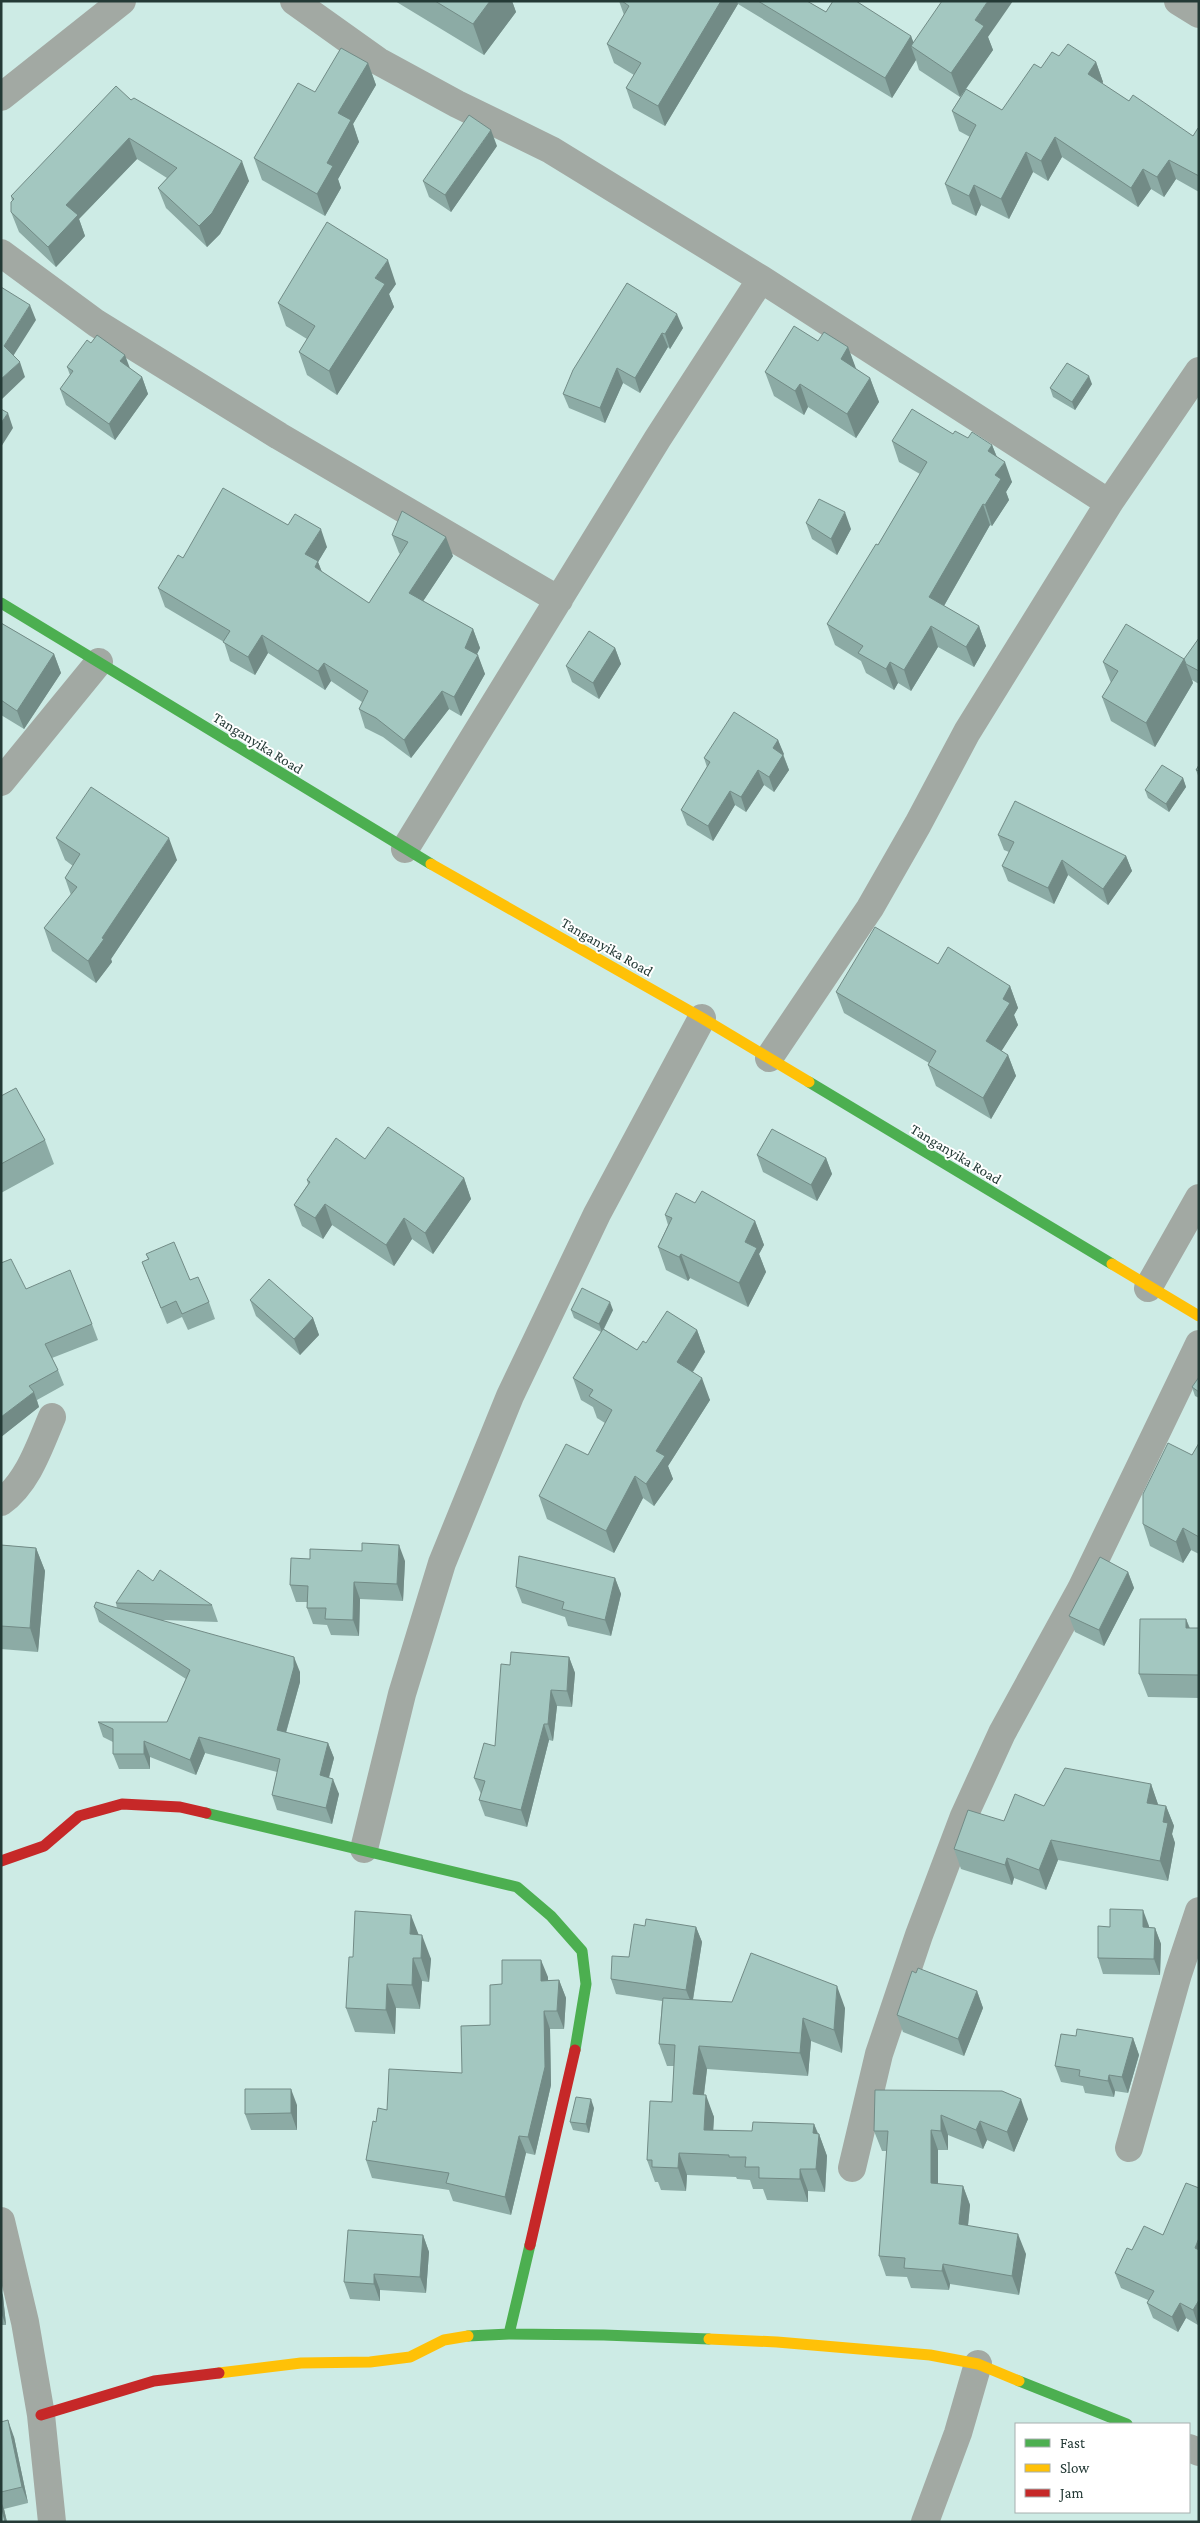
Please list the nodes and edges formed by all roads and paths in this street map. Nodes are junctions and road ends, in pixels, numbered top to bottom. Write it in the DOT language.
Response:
graph roads {
  1 [pos="122,1"];
  2 [pos="294,1"];
  3 [pos="1178,1"];
  4 [pos="1199,14"];
  5 [pos="1,97"];
  6 [pos="1,253"];
  7 [pos="760,279"];
  8 [pos="1199,371"];
  9 [pos="1109,503"];
  10 [pos="559,600"];
  11 [pos="1,602"];
  12 [pos="99,662"];
  13 [pos="1,782"];
  14 [pos="405,849"];
  15 [pos="702,1018"];
  16 [pos="769,1058"];
  17 [pos="1199,1198"];
  18 [pos="1148,1288"];
  19 [pos="1199,1316"];
  20 [pos="1199,1344"];
  21 [pos="52,1417"];
  22 [pos="1,1502"];
  23 [pos="364,1849"];
  24 [pos="1,1861"];
  25 [pos="1199,1911"];
  26 [pos="1128,2148"];
  27 [pos="852,2168"];
  28 [pos="1,2221"];
  29 [pos="509,2334"];
  30 [pos="978,2364"];
  31 [pos="42,2415"];
  32 [pos="1125,2423"];
  33 [pos="52,2522"];
  34 [pos="925,2522"];
  1 -- 5 [label="street"];
  2 -- 7 [label="street"];
  3 -- 4 [label="street"];
  6 -- 10 [label="street"];
  7 -- 9 [label="street"];
  7 -- 10 [label="street"];
  8 -- 9 [label="street"];
  9 -- 16 [label="street"];
  10 -- 14 [label="street"];
  11 -- 12 [label="street, Tanganyika Road"];
  12 -- 13 [label="street"];
  12 -- 14 [label="street, Tanganyika Road"];
  14 -- 15 [label="street, Tanganyika Road"];
  15 -- 16 [label="street, Tanganyika Road"];
  15 -- 23 [label="street"];
  16 -- 18 [label="street, Tanganyika Road"];
  17 -- 18 [label="street"];
  18 -- 19 [label="street, Tanganyika Road"];
  20 -- 27 [label="street"];
  21 -- 22 [label="street"];
  23 -- 24 [label="street"];
  23 -- 29 [label="street"];
  25 -- 26 [label="street"];
  28 -- 31 [label="street"];
  29 -- 30 [label="street"];
  29 -- 31 [label="street"];
  30 -- 32 [label="street"];
  30 -- 34 [label="street"];
  31 -- 33 [label="street"];
}
